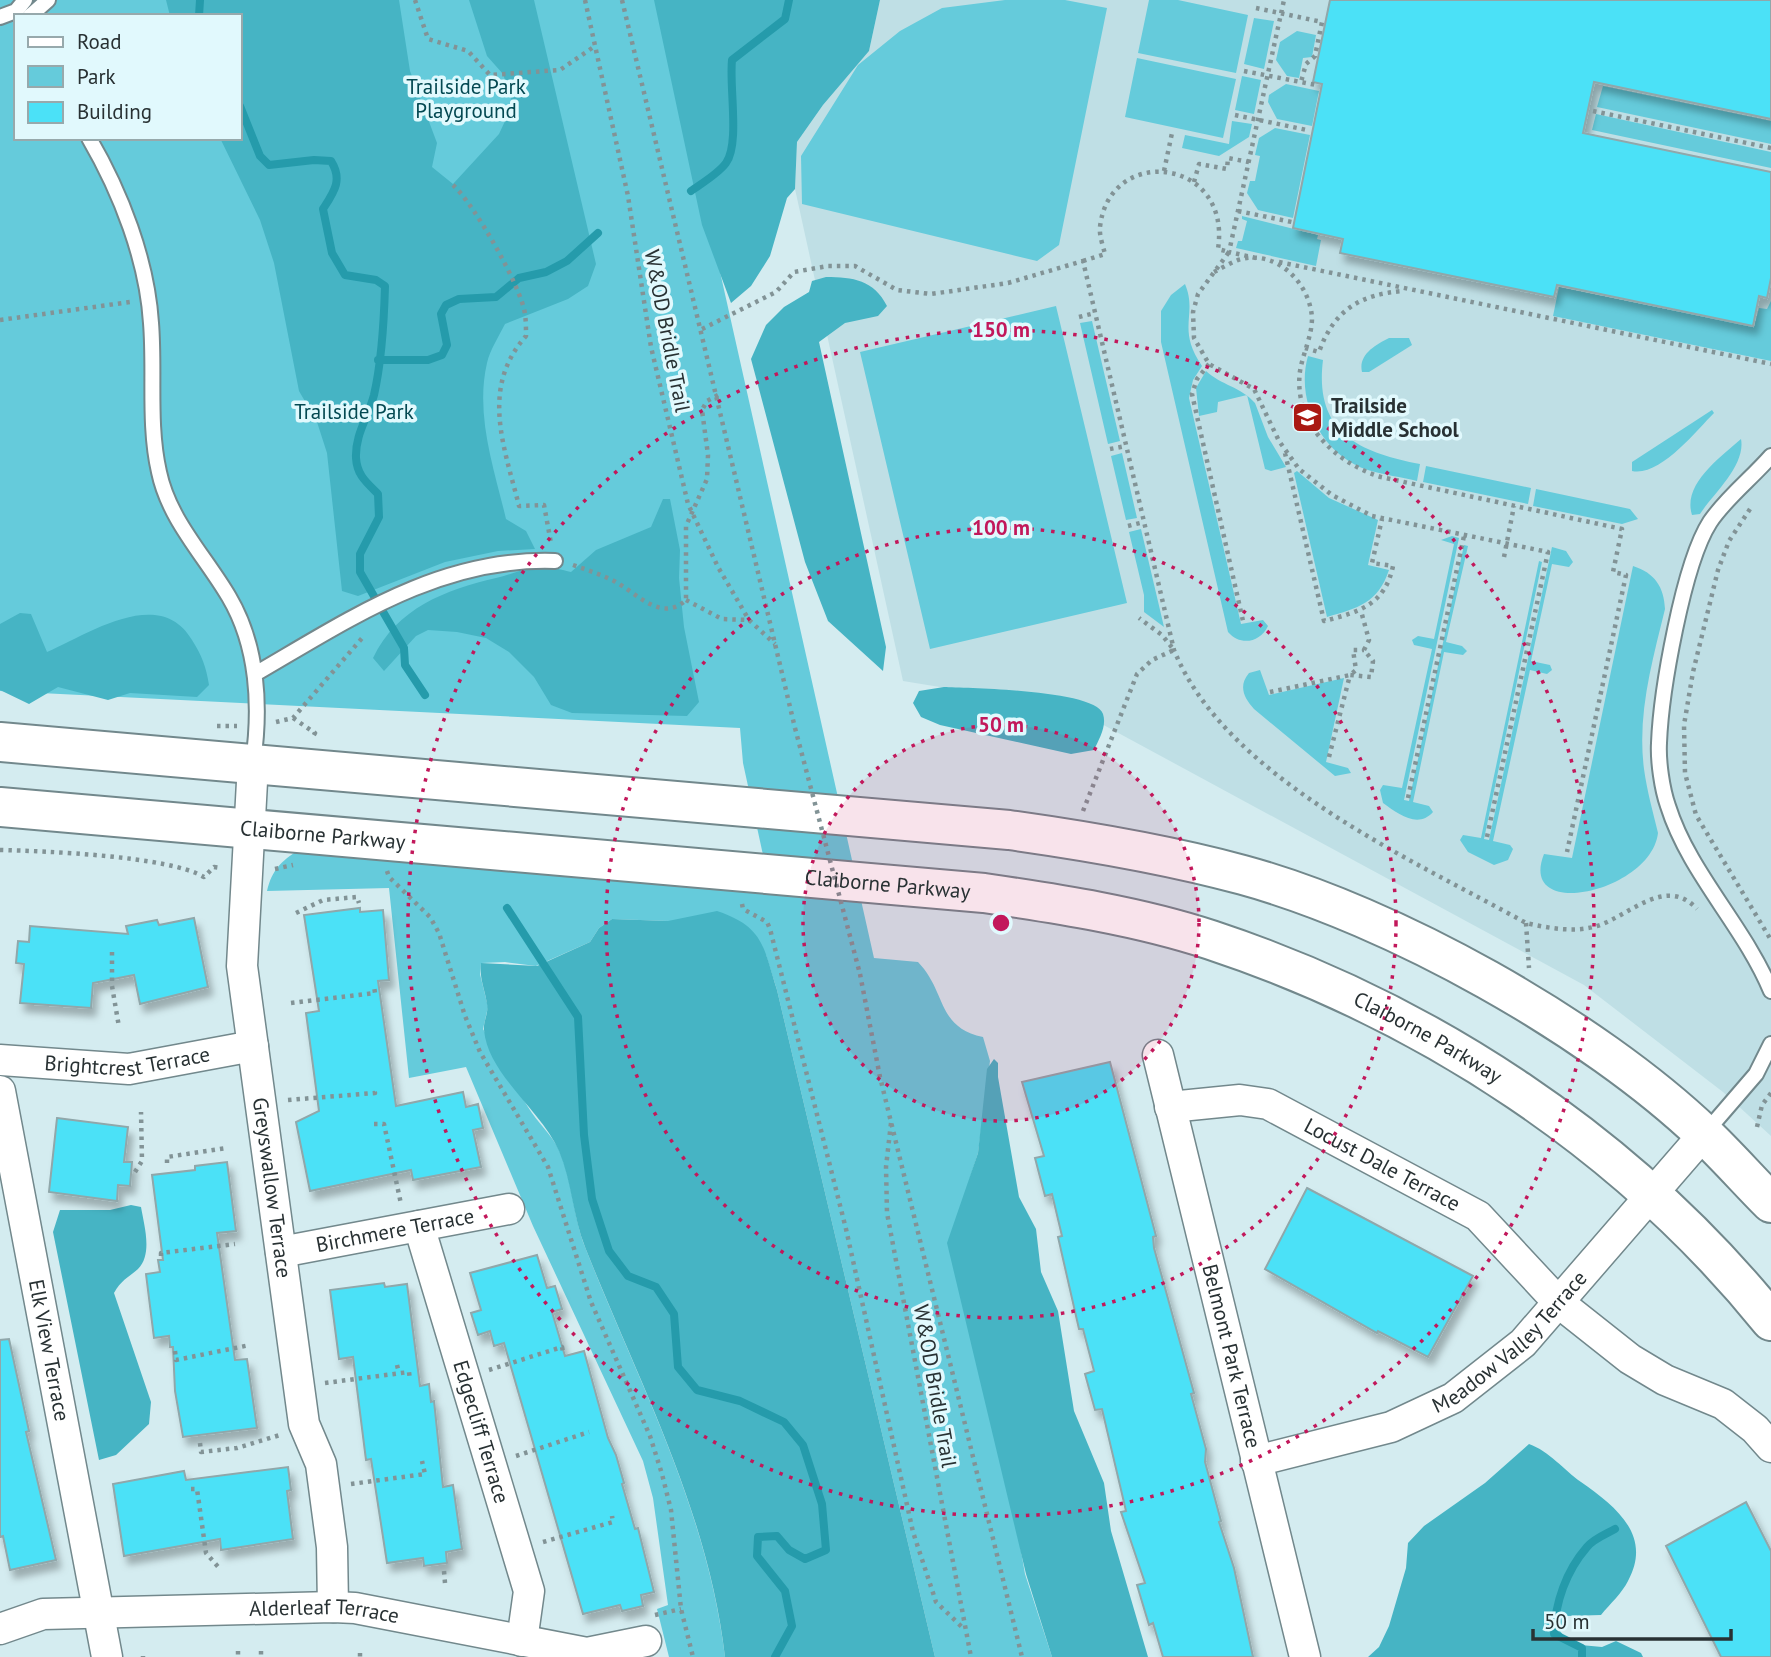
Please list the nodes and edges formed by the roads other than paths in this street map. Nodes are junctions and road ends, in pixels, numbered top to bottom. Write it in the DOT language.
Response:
graph roads {
  1 [pos="48,0"];
  2 [pos="22,10"];
  3 [pos="0,17"];
  4 [pos="90,140"];
  5 [pos="1771,456"];
  6 [pos="555,561"];
  7 [pos="255,674"];
  8 [pos="0,742"];
  9 [pos="253,763"];
  10 [pos="0,807"];
  11 [pos="250,829"];
  12 [pos="1771,991"];
  13 [pos="1771,1044"];
  14 [pos="253,1046"];
  15 [pos="1158,1055"];
  16 [pos="0,1059"];
  17 [pos="0,1091"];
  18 [pos="1170,1107"];
  19 [pos="1704,1134"];
  20 [pos="1651,1193"];
  21 [pos="1771,1203"];
  22 [pos="509,1209"];
  23 [pos="410,1217"];
  24 [pos="281,1252"];
  25 [pos="1558,1301"];
  26 [pos="1771,1321"];
  27 [pos="1771,1447"];
  28 [pos="1256,1461"];
  29 [pos="333,1607"];
  30 [pos="99,1611"];
  31 [pos="650,1628"];
  32 [pos="0,1629"];
  33 [pos="522,1642"];
  34 [pos="107,1657"];
  35 [pos="1305,1657"];
  1 -- 2 [label="lane"];
  2 -- 3 [label="lane"];
  4 -- 7 [label="lane"];
  5 -- 12 [label="lane"];
  6 -- 7 [label="lane"];
  7 -- 9 [label="lane"];
  8 -- 9 [label="main road"];
  9 -- 11 [label="street, Greyswallow Terrace"];
  9 -- 19 [label="main road"];
  10 -- 11 [label="main road, Claiborne Parkway"];
  11 -- 14 [label="street, Greyswallow Terrace"];
  11 -- 20 [label="main road, Claiborne Parkway"];
  13 -- 19 [label="lane"];
  14 -- 16 [label="street, Brightcrest Terrace"];
  14 -- 24 [label="street, Greyswallow Terrace"];
  15 -- 18 [label="street, Belmont Park Terrace"];
  17 -- 30 [label="street, Elk View Terrace"];
  18 -- 25 [label="street, Locust Dale Terrace"];
  18 -- 28 [label="street, Belmont Park Terrace"];
  19 -- 20 [label="street, Meadow Valley Terrace"];
  19 -- 21 [label="main road"];
  20 -- 25 [label="street, Meadow Valley Terrace"];
  20 -- 26 [label="main road, Claiborne Parkway"];
  22 -- 23 [label="street, Birchmere Terrace"];
  23 -- 24 [label="street, Birchmere Terrace"];
  23 -- 33 [label="street, Edgecliff Terrace"];
  24 -- 29 [label="street, Greyswallow Terrace"];
  25 -- 27 [label="street, Locust Dale Terrace"];
  25 -- 28 [label="street, Meadow Valley Terrace"];
  28 -- 35 [label="street, Belmont Park Terrace"];
  29 -- 30 [label="street, Alderleaf Terrace"];
  29 -- 33 [label="street, Alderleaf Terrace"];
  30 -- 32 [label="street, Alderleaf Terrace"];
  30 -- 34 [label="street, Elk View Terrace"];
  31 -- 33 [label="street, Alderleaf Terrace"];
}
